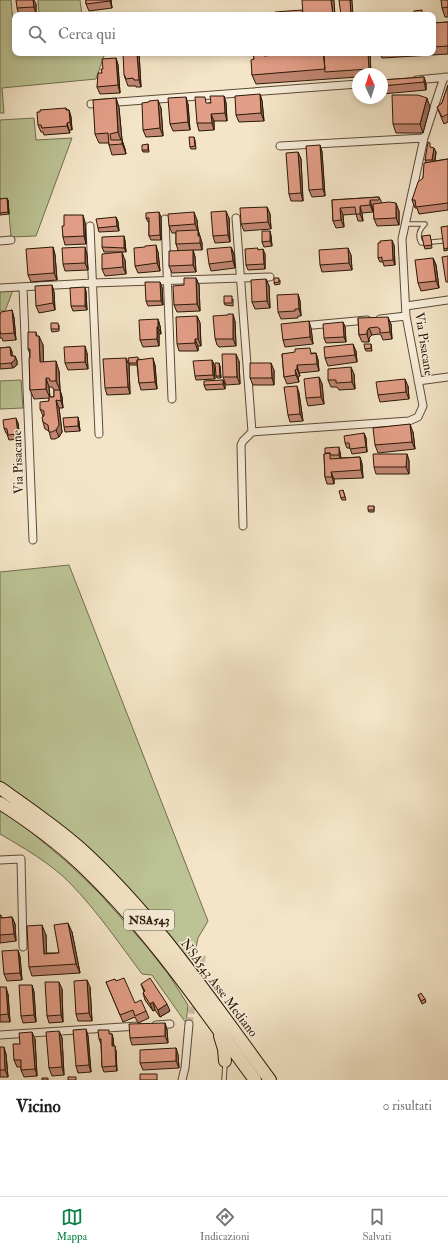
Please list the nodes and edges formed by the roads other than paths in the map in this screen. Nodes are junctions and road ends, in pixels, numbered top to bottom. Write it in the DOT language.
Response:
graph roads {
  1 [pos="446,77"];
  2 [pos="406,80"];
  3 [pos="352,84"];
  4 [pos="91,104"];
  5 [pos="424,138"];
  6 [pos="280,146"];
  7 [pos="236,218"];
  8 [pos="165,219"];
  9 [pos="405,224"];
  10 [pos="90,226"];
  11 [pos="11,240"];
  12 [pos="0,241"];
  13 [pos="442,241"];
  14 [pos="432,242"];
  15 [pos="423,243"];
  16 [pos="241,277"];
  17 [pos="270,277"];
  18 [pos="167,280"];
  19 [pos="93,283"];
  20 [pos="23,287"];
  21 [pos="0,288"];
  22 [pos="448,300"];
  23 [pos="406,306"];
  24 [pos="406,316"];
  25 [pos="297,326"];
  26 [pos="448,377"];
  27 [pos="418,381"];
  28 [pos="172,399"];
  29 [pos="252,432"];
  30 [pos="99,434"];
  31 [pos="243,526"];
  32 [pos="33,540"];
  33 [pos="0,788"];
  34 [pos="0,803"];
  35 [pos="0,860"];
  36 [pos="23,947"];
  37 [pos="170,1024"];
  38 [pos="189,1024"];
  39 [pos="217,1027"];
  40 [pos="0,1035"];
  41 [pos="225,1061"];
  42 [pos="182,1080"];
  43 [pos="224,1080"];
  44 [pos="255,1080"];
  45 [pos="270,1080"];
  1 -- 2 [label="street"];
  1 -- 5 [label="street, Via Pisacane"];
  3 -- 4 [label="street"];
  5 -- 6 [label="street"];
  5 -- 9 [label="street, Via Pisacane"];
  7 -- 16 [label="street"];
  8 -- 18 [label="street"];
  9 -- 15 [label="lane"];
  9 -- 23 [label="street, Via Pisacane"];
  10 -- 19 [label="street"];
  11 -- 12 [label="street"];
  13 -- 14 [label="lane"];
  16 -- 17 [label="street"];
  16 -- 18 [label="street"];
  16 -- 29 [label="street"];
  18 -- 19 [label="street"];
  18 -- 28 [label="street"];
  19 -- 20 [label="street"];
  19 -- 30 [label="street"];
  20 -- 21 [label="street"];
  20 -- 32 [label="street, Via Pisacane"];
  22 -- 23 [label="street"];
  23 -- 24 [label="street, Via Pisacane"];
  24 -- 25 [label="street"];
  24 -- 27 [label="street, Via Pisacane"];
  26 -- 27 [label="street"];
  27 -- 29 [label="street, Via Pisacane"];
  29 -- 31 [label="street"];
  33 -- 45 [label="highway, NSA543 Asse Mediano / NSA543"];
  34 -- 39 [label="highway, NSA543 Asse Mediano / NSA543"];
  35 -- 36 [label="street"];
  37 -- 40 [label="street"];
  38 -- 42 [label="street"];
  39 -- 41 [label="highway"];
  39 -- 44 [label="highway, NSA543 Asse Mediano / NSA543"];
  41 -- 43 [label="lane"];
}
